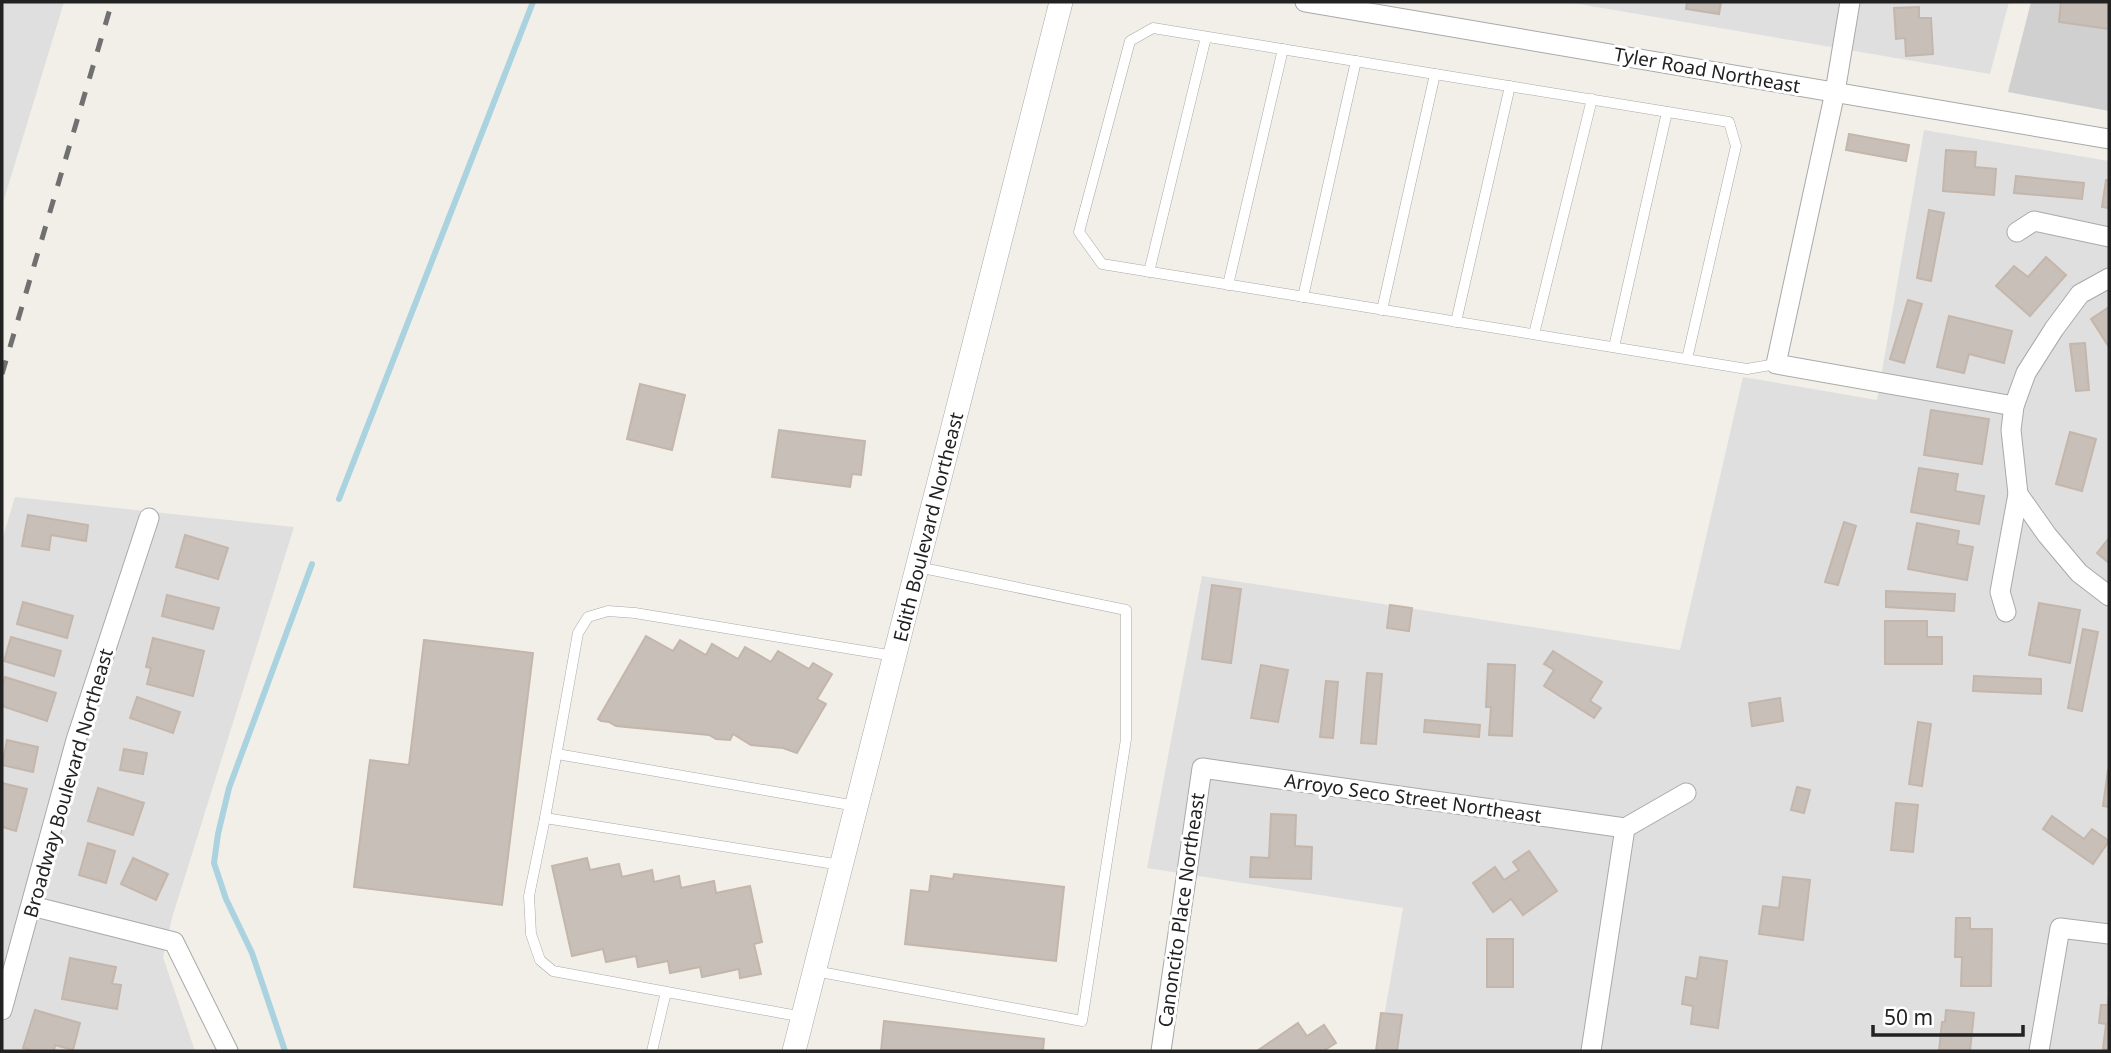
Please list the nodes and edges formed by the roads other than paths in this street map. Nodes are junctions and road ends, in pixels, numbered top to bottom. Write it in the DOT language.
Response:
graph roads {
  1 [pos="1061,2"];
  2 [pos="1305,2"];
  3 [pos="1850,2"];
  4 [pos="1206,37"];
  5 [pos="1283,49"];
  6 [pos="1356,61"];
  7 [pos="1435,74"];
  8 [pos="1510,86"];
  9 [pos="1835,92"];
  10 [pos="1592,99"];
  11 [pos="1667,112"];
  12 [pos="2109,139"];
  13 [pos="2017,232"];
  14 [pos="2109,237"];
  15 [pos="1149,272"];
  16 [pos="2109,278"];
  17 [pos="1228,285"];
  18 [pos="1303,297"];
  19 [pos="1382,310"];
  20 [pos="1456,322"];
  21 [pos="1534,334"];
  22 [pos="1615,347"];
  23 [pos="1686,359"];
  24 [pos="1776,364"];
  25 [pos="2014,407"];
  26 [pos="2018,494"];
  27 [pos="149,518"];
  28 [pos="918,567"];
  29 [pos="2109,596"];
  30 [pos="2006,612"];
  31 [pos="895,656"];
  32 [pos="556,754"];
  33 [pos="1202,768"];
  34 [pos="1686,793"];
  35 [pos="857,806"];
  36 [pos="545,818"];
  37 [pos="1625,828"];
  38 [pos="842,865"];
  39 [pos="32,906"];
  40 [pos="2109,934"];
  41 [pos="815,971"];
  42 [pos="666,992"];
  43 [pos="2,1010"];
  44 [pos="803,1017"];
  45 [pos="228,1051"];
  46 [pos="652,1051"];
  47 [pos="794,1051"];
  48 [pos="1161,1051"];
  49 [pos="1591,1051"];
  50 [pos="2039,1051"];
  1 -- 28 [label="street, Edith Boulevard Northeast"];
  2 -- 9 [label="street, Tyler Road Northeast"];
  3 -- 9 [label="street"];
  4 -- 5 [label="lane"];
  4 -- 15 [label="lane"];
  4 -- 15 [label="lane"];
  5 -- 6 [label="lane"];
  5 -- 17 [label="lane"];
  6 -- 7 [label="lane"];
  6 -- 18 [label="lane"];
  7 -- 8 [label="lane"];
  7 -- 19 [label="lane"];
  8 -- 10 [label="lane"];
  8 -- 20 [label="lane"];
  9 -- 12 [label="street, Tyler Road Northeast"];
  9 -- 24 [label="street"];
  10 -- 11 [label="lane"];
  10 -- 21 [label="lane"];
  11 -- 22 [label="lane"];
  11 -- 23 [label="lane"];
  13 -- 14 [label="street"];
  15 -- 17 [label="lane"];
  16 -- 25 [label="street"];
  17 -- 18 [label="lane"];
  18 -- 19 [label="lane"];
  19 -- 20 [label="lane"];
  20 -- 21 [label="lane"];
  21 -- 22 [label="lane"];
  22 -- 23 [label="lane"];
  23 -- 24 [label="lane"];
  24 -- 25 [label="street"];
  25 -- 26 [label="street"];
  26 -- 29 [label="street"];
  26 -- 30 [label="street"];
  27 -- 39 [label="street, Broadway Boulevard Northeast"];
  28 -- 31 [label="street, Edith Boulevard Northeast"];
  28 -- 41 [label="lane"];
  31 -- 32 [label="lane"];
  31 -- 35 [label="street, Edith Boulevard Northeast"];
  32 -- 35 [label="lane"];
  32 -- 36 [label="lane"];
  33 -- 37 [label="street, Arroyo Seco Street Northeast"];
  33 -- 48 [label="street, Canoncito Place Northeast"];
  34 -- 37 [label="street"];
  35 -- 38 [label="street, Edith Boulevard Northeast"];
  36 -- 38 [label="lane"];
  36 -- 42 [label="lane"];
  37 -- 49 [label="street"];
  38 -- 41 [label="street, Edith Boulevard Northeast"];
  39 -- 43 [label="street, Broadway Boulevard Northeast"];
  39 -- 45 [label="street"];
  40 -- 50 [label="street"];
  41 -- 44 [label="street, Edith Boulevard Northeast"];
  42 -- 44 [label="lane"];
  42 -- 46 [label="lane"];
  44 -- 47 [label="street, Edith Boulevard Northeast"];
}
